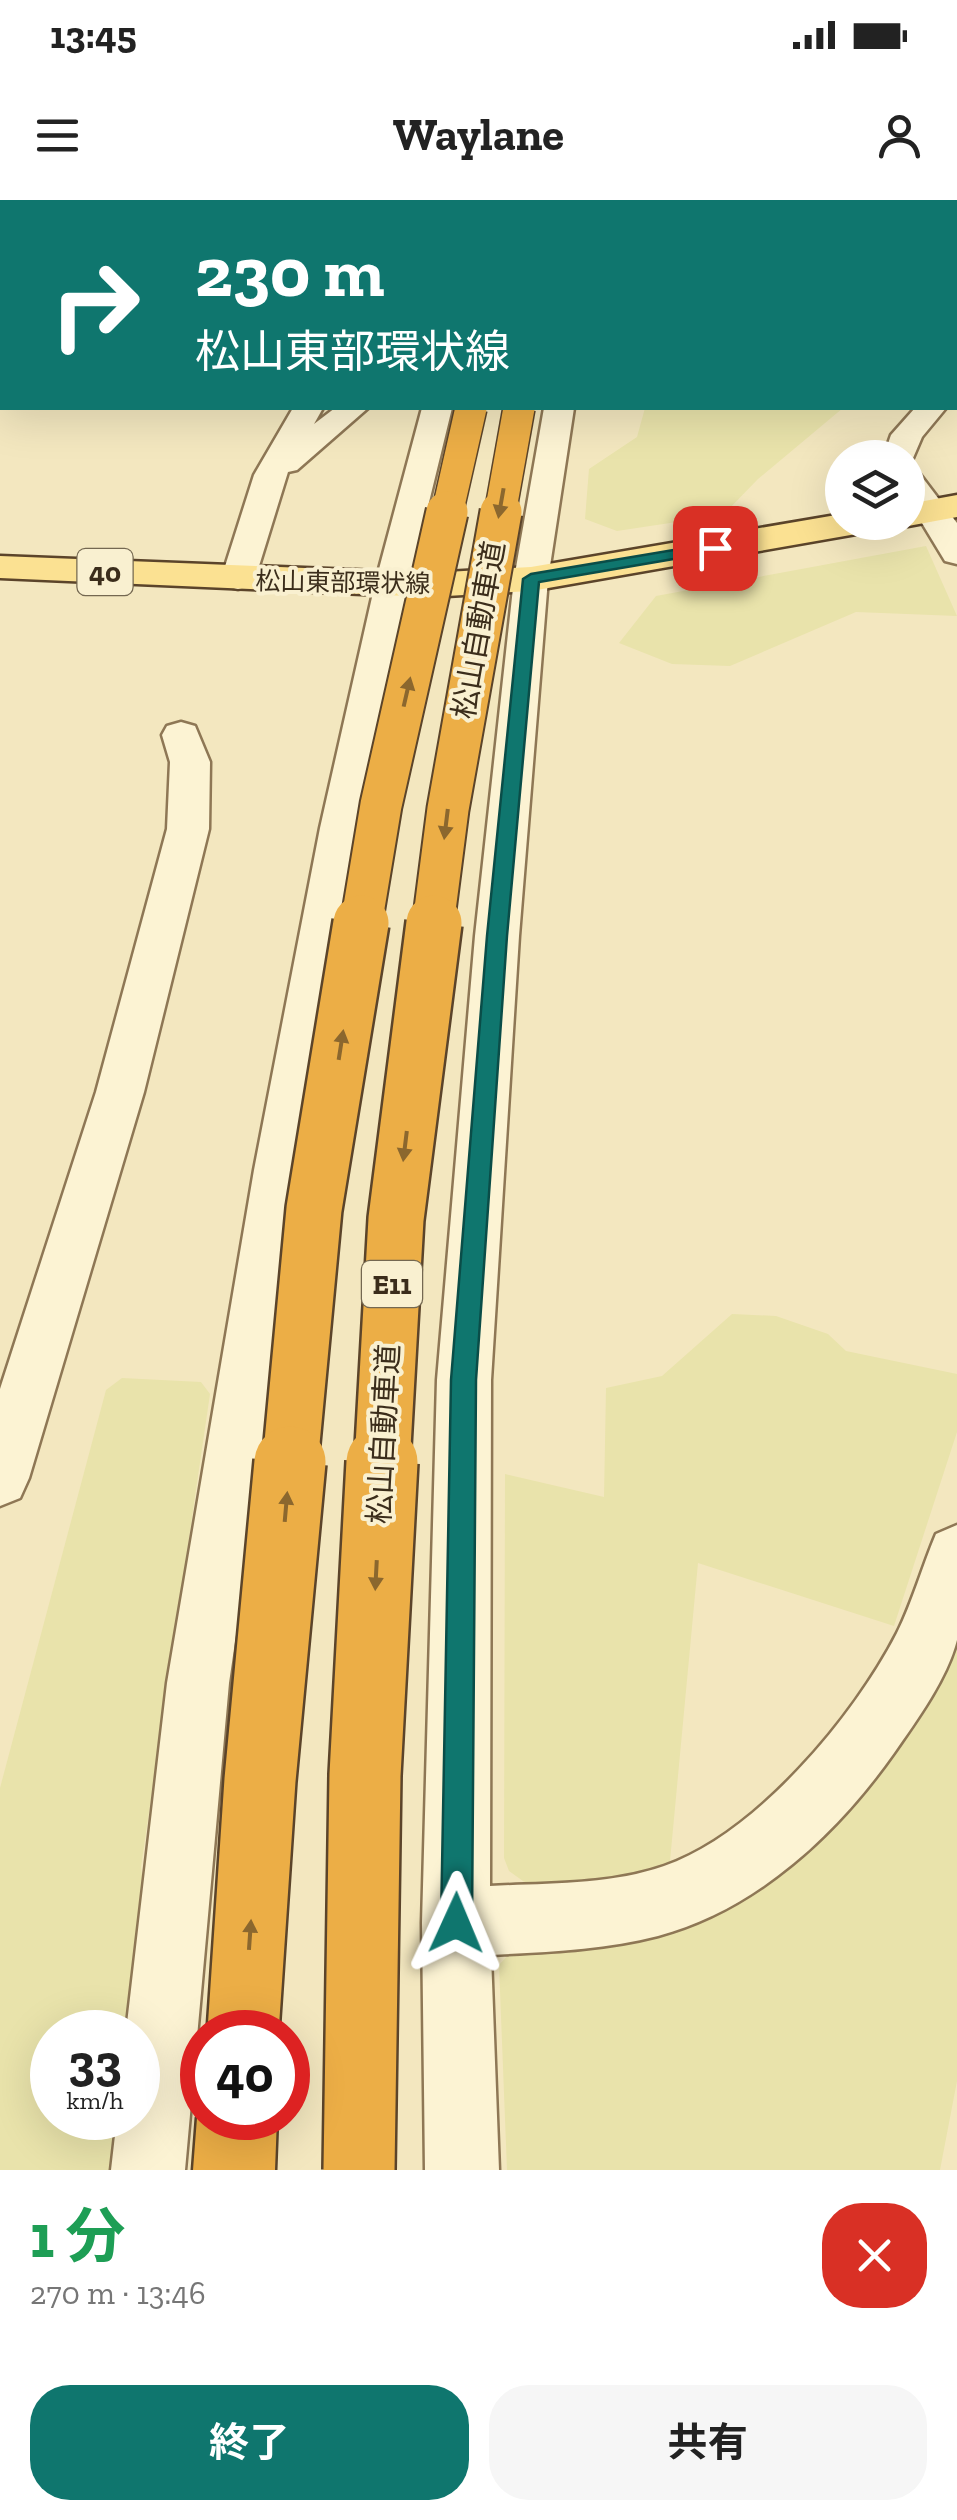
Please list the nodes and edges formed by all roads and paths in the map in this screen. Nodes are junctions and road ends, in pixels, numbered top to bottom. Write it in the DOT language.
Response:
graph roads {
  1 [pos="307,410"];
  2 [pos="351,410"];
  3 [pos="436,410"];
  4 [pos="471,410"];
  5 [pos="520,410"];
  6 [pos="558,410"];
  7 [pos="929,410"];
  8 [pos="904,440"];
  9 [pos="270,475"];
  10 [pos="932,510"];
  11 [pos="825,528"];
  12 [pos="957,554"];
  13 [pos="0,567"];
  14 [pos="224,579"];
  15 [pos="531,579"];
  16 [pos="392,584"];
  17 [pos="181,735"];
  18 [pos="0,1478"];
  19 [pos="957,1555"];
  20 [pos="456,1923"];
  21 [pos="244,2010"];
  22 [pos="236,2140"];
  23 [pos="148,2170"];
  24 [pos="234,2170"];
  25 [pos="358,2170"];
  26 [pos="462,2170"];
  1 -- 9 [label="street"];
  2 -- 9 [label="street"];
  3 -- 16 [label="street"];
  21 -- 4 [label="highway, 松山自動車道, one-way, bridge"];
  5 -- 25 [label="highway, 松山自動車道 / E11, one-way, bridge"];
  6 -- 15 [label="street"];
  7 -- 8 [label="street"];
  9 -- 14 [label="street"];
  10 -- 12 [label="street"];
  11 -- 15 [label="main road, 松山東部環状線 / 40"];
  13 -- 14 [label="main road, 松山東部環状線 / 40"];
  14 -- 16 [label="main road, 松山東部環状線 / 40"];
  15 -- 16 [label="main road, 松山東部環状線 / 40"];
  15 -- 20 [label="street"];
  16 -- 23 [label="street"];
  17 -- 18 [label="street"];
  19 -- 20 [label="street"];
  20 -- 26 [label="street"];
  22 -- 24 [label="highway"];
}
